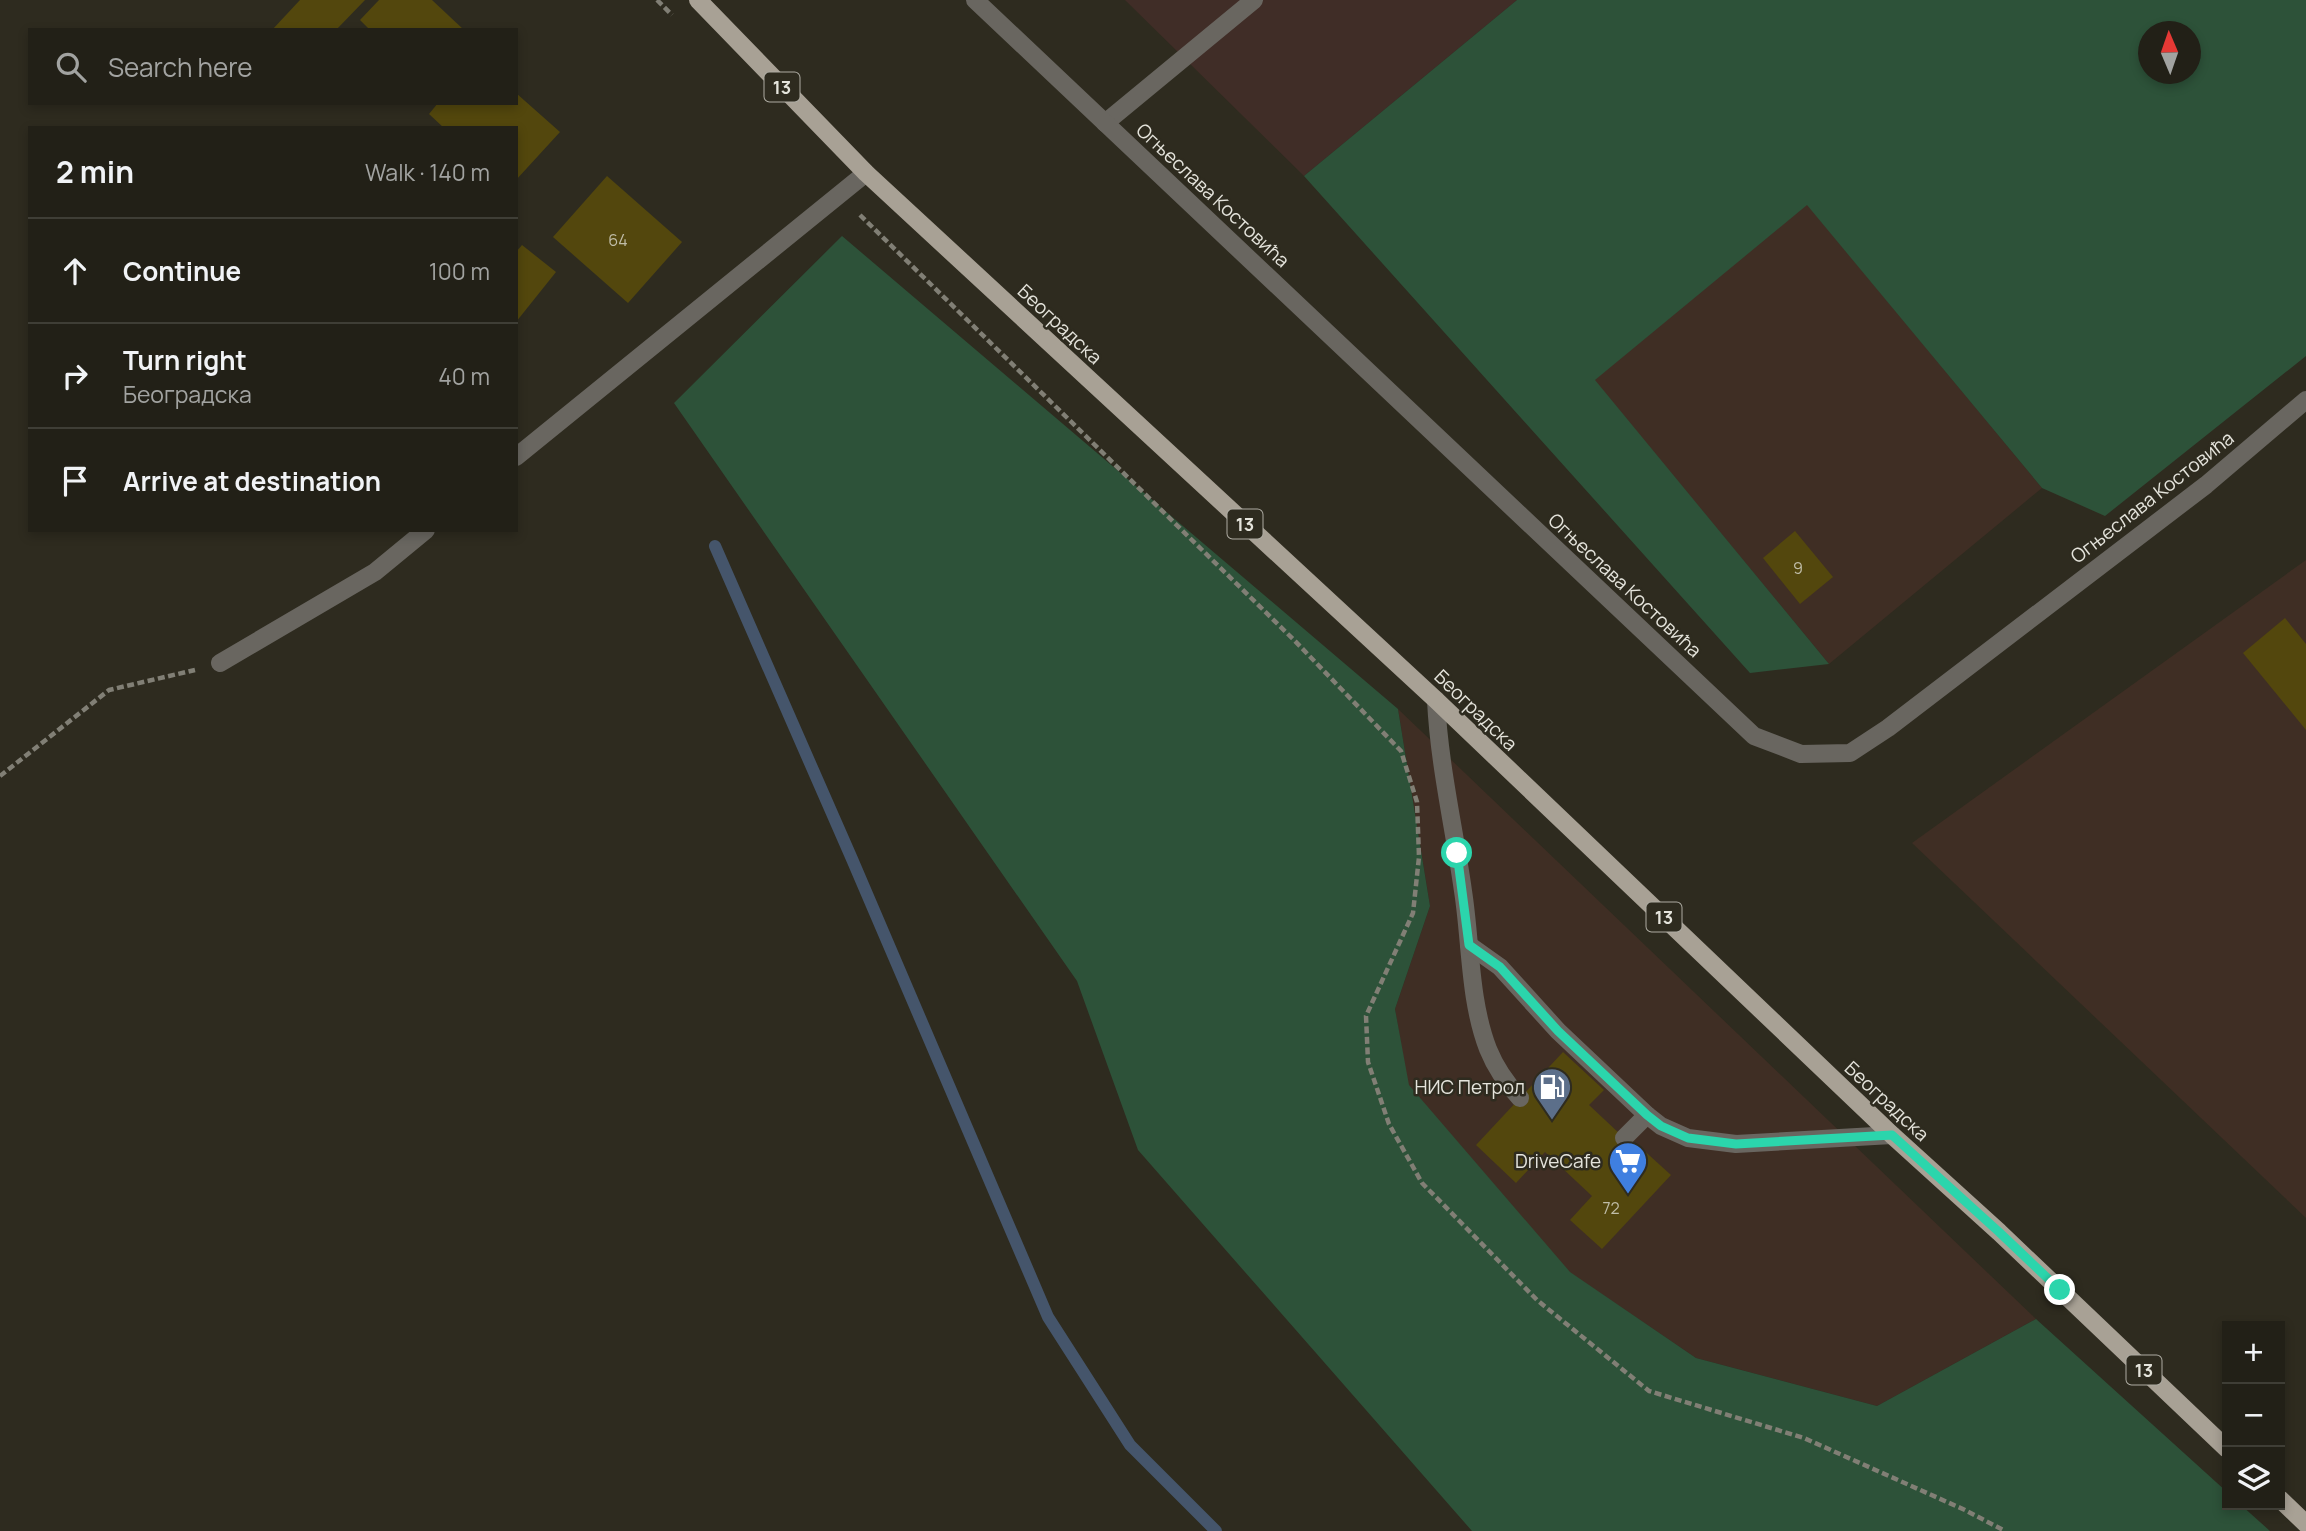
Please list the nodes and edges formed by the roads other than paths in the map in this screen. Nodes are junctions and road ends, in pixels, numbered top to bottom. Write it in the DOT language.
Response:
graph roads {
  1 [pos="698,0"];
  2 [pos="975,0"];
  3 [pos="1254,0"];
  4 [pos="1105,122"];
  5 [pos="866,173"];
  6 [pos="2306,400"];
  7 [pos="518,455"];
  8 [pos="424,532"];
  9 [pos="220,663"];
  10 [pos="1436,700"];
  11 [pos="1469,945"];
  12 [pos="1520,1098"];
  13 [pos="1647,1115"];
  14 [pos="1892,1135"];
  15 [pos="1624,1138"];
  16 [pos="2225,1447"];
  17 [pos="2285,1504"];
  18 [pos="2306,1524"];
  1 -- 5 [label="main road, Београдска / 13"];
  2 -- 4 [label="street, Огњеслава Костовића"];
  3 -- 4 [label="street"];
  4 -- 6 [label="street, Огњеслава Костовића"];
  5 -- 7 [label="street"];
  5 -- 10 [label="main road, Београдска / 13"];
  8 -- 9 [label="street"];
  10 -- 11 [label="street"];
  10 -- 14 [label="main road, Београдска / 13"];
  11 -- 12 [label="street"];
  11 -- 13 [label="street"];
  13 -- 14 [label="street"];
  13 -- 15 [label="street"];
  14 -- 16 [label="main road, Београдска / 13"];
  17 -- 18 [label="main road"];
}
